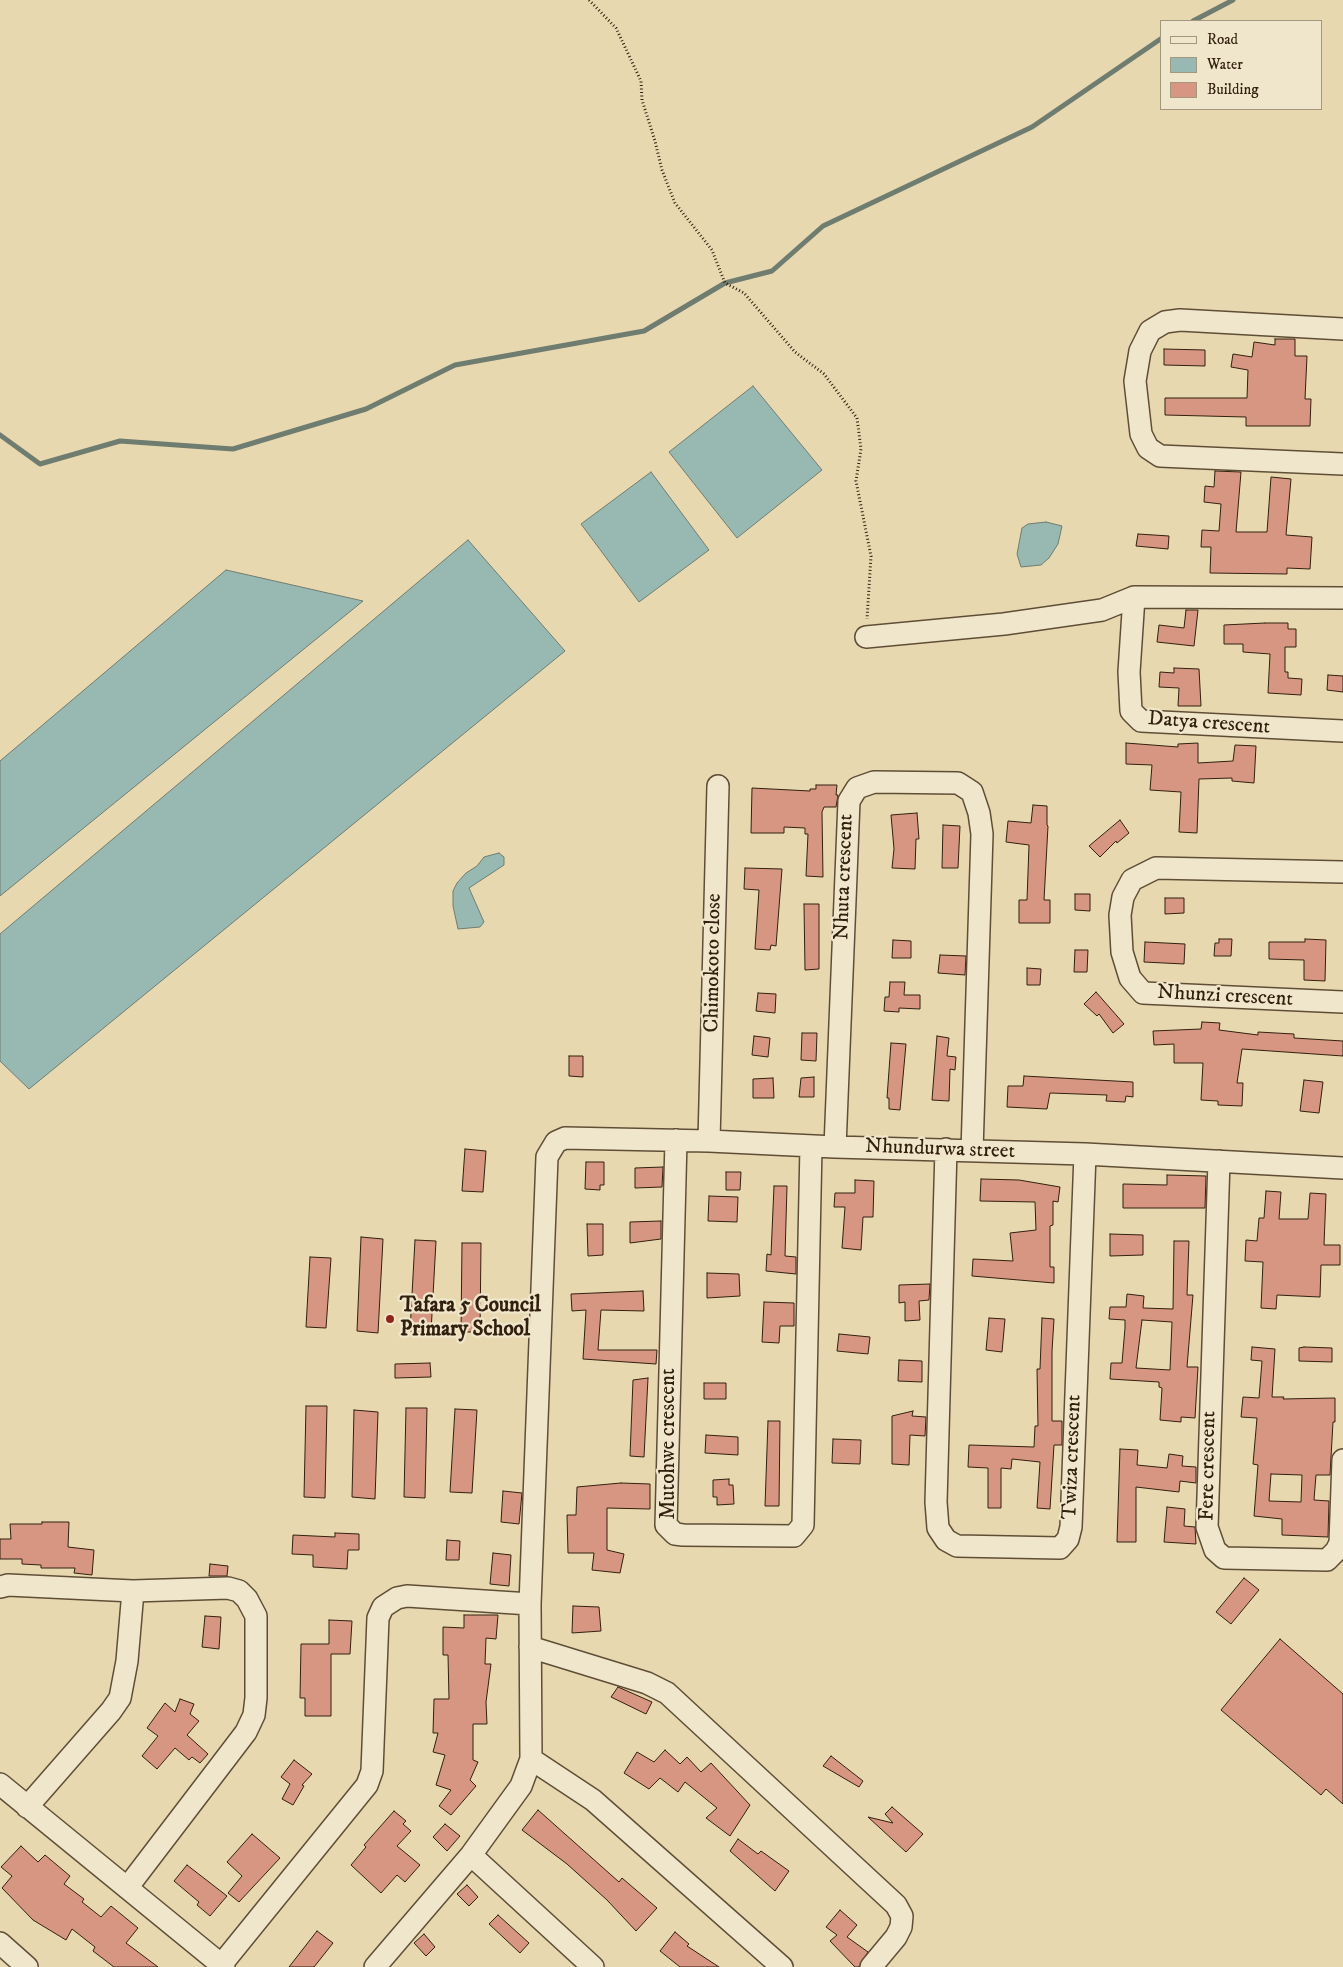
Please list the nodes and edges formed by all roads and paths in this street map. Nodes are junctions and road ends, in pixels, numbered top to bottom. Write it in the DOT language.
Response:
graph roads {
  1 [pos="589,0"];
  2 [pos="1343,329"];
  3 [pos="1343,464"];
  4 [pos="1134,597"];
  5 [pos="1343,598"];
  6 [pos="866,638"];
  7 [pos="1343,731"];
  8 [pos="718,786"];
  9 [pos="1343,872"];
  10 [pos="1343,1002"];
  11 [pos="676,1140"];
  12 [pos="709,1141"];
  13 [pos="811,1146"];
  14 [pos="835,1148"];
  15 [pos="946,1149"];
  16 [pos="972,1151"];
  17 [pos="1085,1154"];
  18 [pos="1219,1161"];
  19 [pos="1343,1168"];
  20 [pos="1343,1460"];
  21 [pos="0,1587"];
  22 [pos="133,1590"];
  23 [pos="530,1604"];
  24 [pos="530,1647"];
  25 [pos="531,1759"];
  26 [pos="3,1792"];
  27 [pos="27,1807"];
  28 [pos="471,1855"];
  29 [pos="127,1888"];
  30 [pos="0,1943"];
  31 [pos="222,1966"];
  32 [pos="27,1967"];
  33 [pos="375,1967"];
  34 [pos="593,1967"];
  35 [pos="782,1967"];
  36 [pos="871,1967"];
  1 -- 6 [label="path"];
  2 -- 3 [label="street"];
  4 -- 5 [label="street"];
  4 -- 6 [label="street"];
  4 -- 7 [label="street, Datya crescent"];
  8 -- 12 [label="street, Chimokoto close"];
  9 -- 10 [label="street, Nhunzi crescent"];
  11 -- 12 [label="street, Nhundurwa street"];
  11 -- 13 [label="street, Mutohwe crescent"];
  11 -- 23 [label="street, Nhundurwa street"];
  12 -- 13 [label="street, Nhundurwa street"];
  13 -- 14 [label="street, Nhundurwa street"];
  14 -- 15 [label="street, Nhundurwa street"];
  14 -- 16 [label="street, Nhuta crescent"];
  15 -- 16 [label="street, Nhundurwa street"];
  15 -- 17 [label="street, Twiza crescent"];
  16 -- 17 [label="street, Nhundurwa street"];
  17 -- 18 [label="street, Nhundurwa street"];
  18 -- 19 [label="street, Nhundurwa street"];
  18 -- 20 [label="street, Fere crescent"];
  21 -- 22 [label="street"];
  22 -- 27 [label="street"];
  22 -- 29 [label="street"];
  23 -- 24 [label="street"];
  23 -- 31 [label="street"];
  24 -- 25 [label="street"];
  24 -- 36 [label="street"];
  25 -- 28 [label="street"];
  25 -- 35 [label="street"];
  26 -- 27 [label="street"];
  27 -- 29 [label="street"];
  28 -- 33 [label="street"];
  28 -- 34 [label="street"];
  29 -- 31 [label="street"];
  30 -- 32 [label="street"];
}
